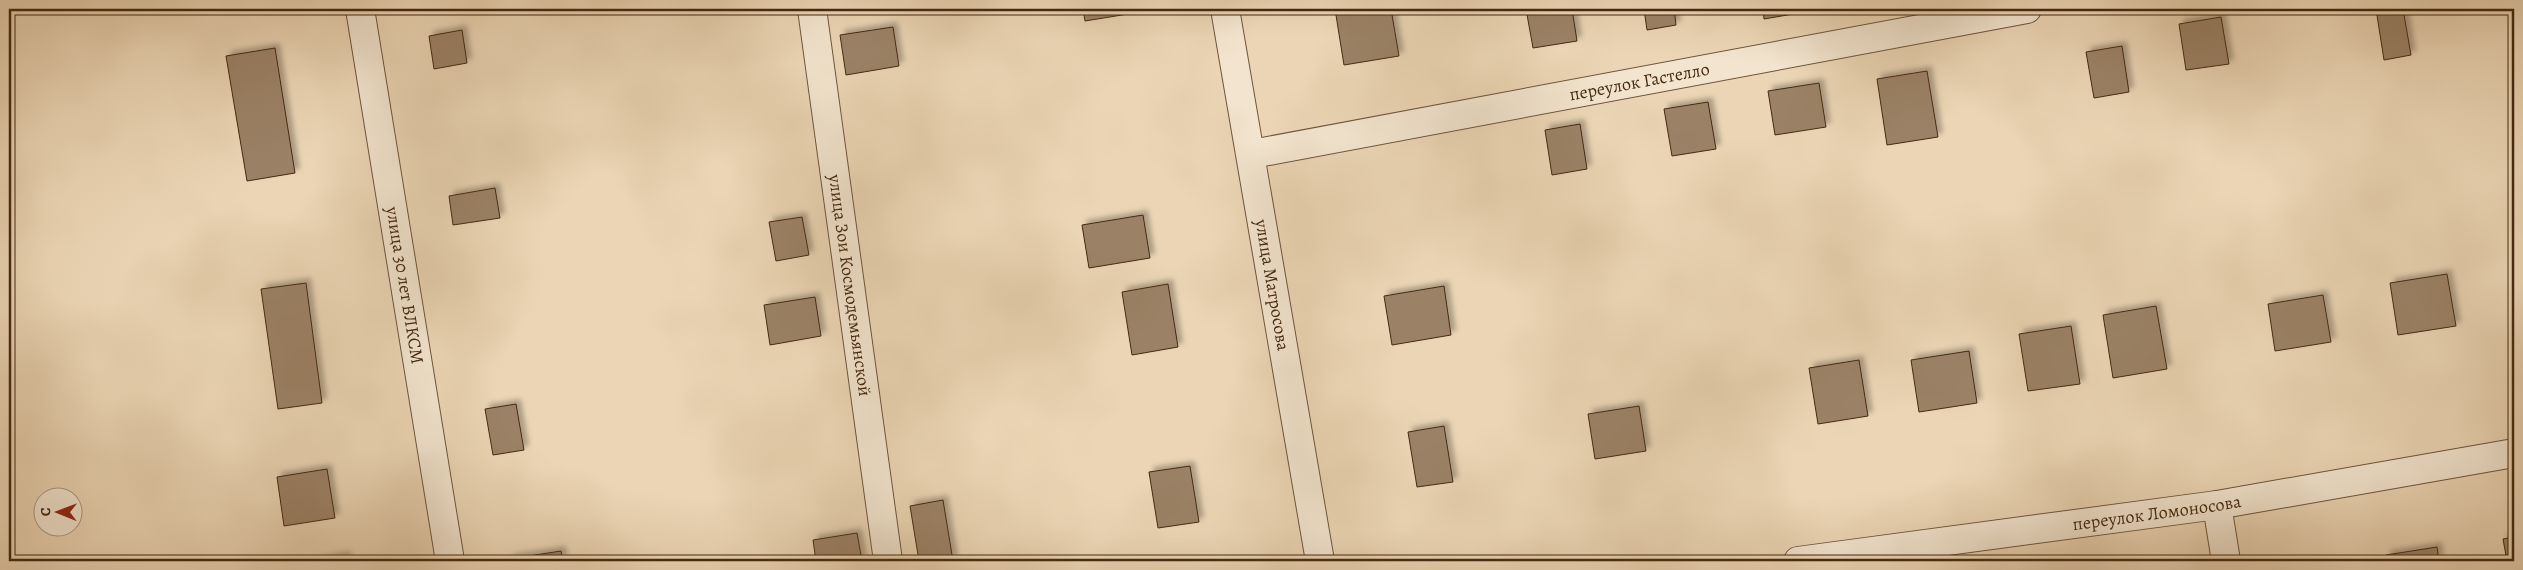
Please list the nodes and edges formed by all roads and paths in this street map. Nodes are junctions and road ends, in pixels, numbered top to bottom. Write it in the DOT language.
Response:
graph roads {
  1 [pos="360,9"];
  2 [pos="812,9"];
  3 [pos="1225,9"];
  4 [pos="2027,9"];
  5 [pos="1252,154"];
  6 [pos="2514,453"];
  7 [pos="2217,506"];
  8 [pos="450,561"];
  9 [pos="888,561"];
  10 [pos="1320,561"];
  11 [pos="1798,561"];
  12 [pos="2226,561"];
  1 -- 8 [label="street, улица 30 лет ВЛКСМ"];
  2 -- 9 [label="street, улица Зои Космодемьянской"];
  3 -- 5 [label="street, улица Матросова"];
  4 -- 5 [label="street, переулок Гастелло"];
  5 -- 10 [label="street, улица Матросова"];
  6 -- 7 [label="street, переулок Ломоносова"];
  7 -- 11 [label="street, переулок Ломоносова"];
  7 -- 12 [label="street"];
}
